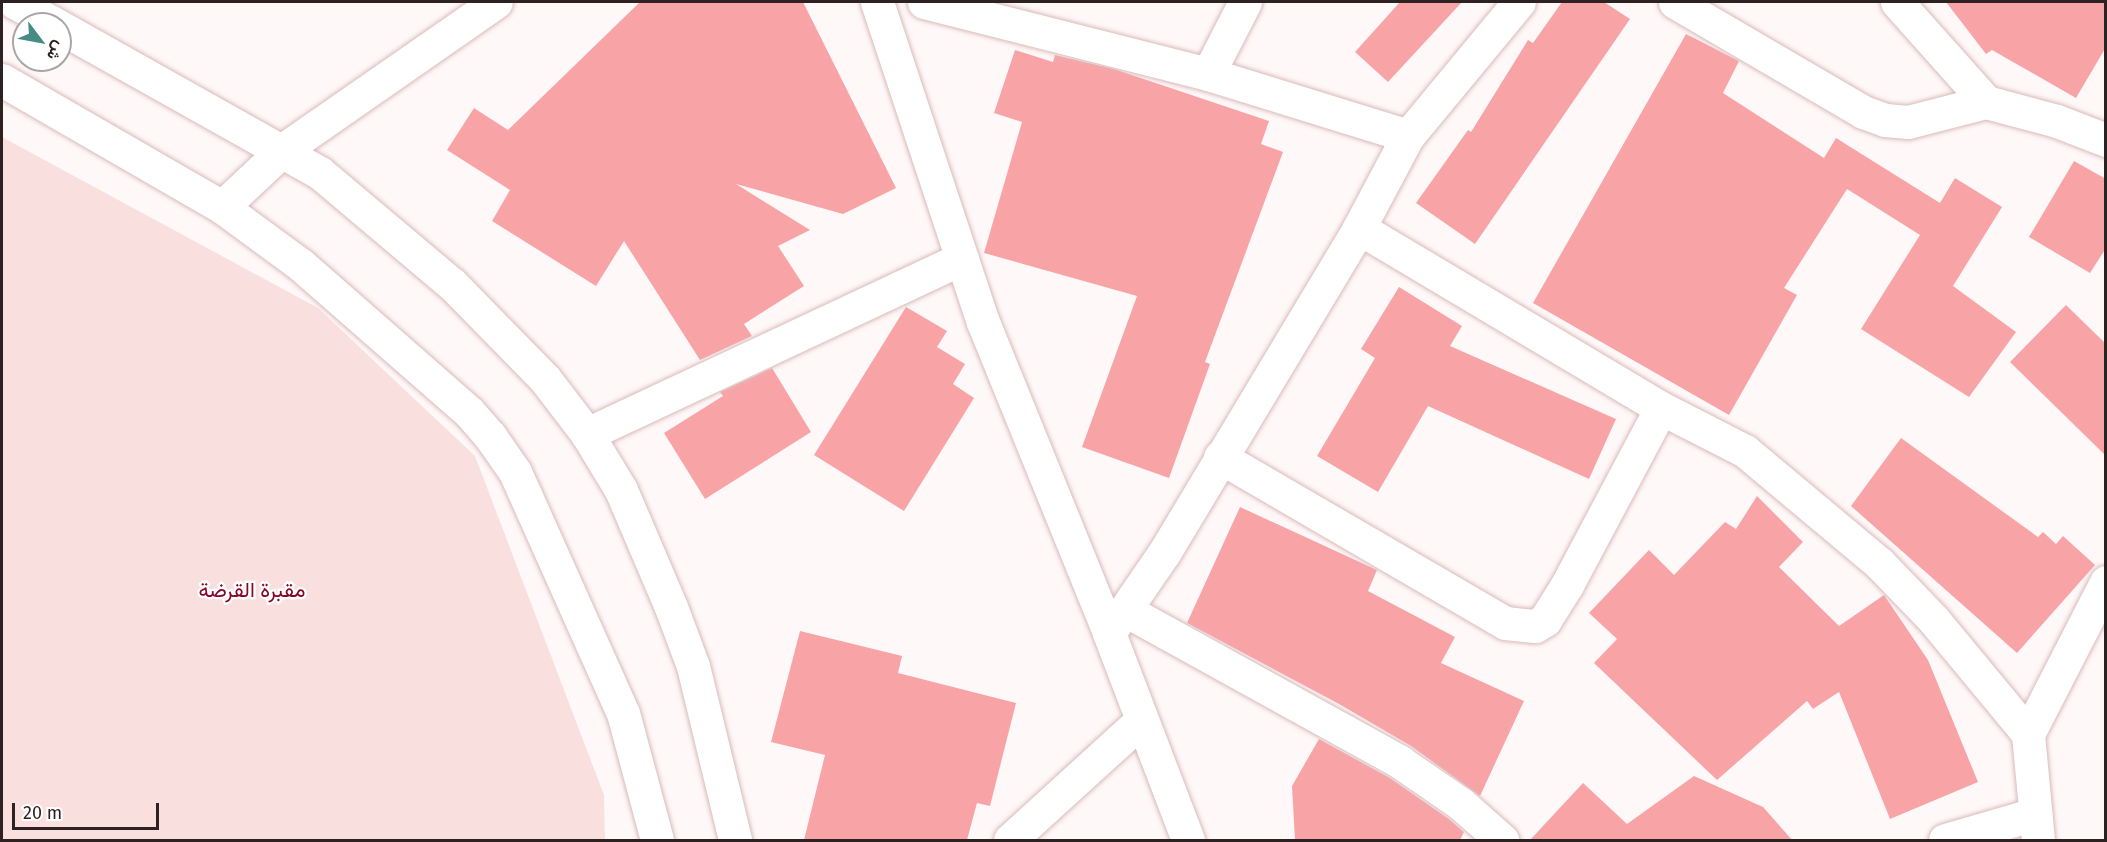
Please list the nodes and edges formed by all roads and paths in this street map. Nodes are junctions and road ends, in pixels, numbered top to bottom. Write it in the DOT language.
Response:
graph roads {
  1 [pos="14,2"];
  2 [pos="496,2"];
  3 [pos="877,2"];
  4 [pos="924,2"];
  5 [pos="1245,2"];
  6 [pos="1519,2"];
  7 [pos="1675,2"];
  8 [pos="1897,2"];
  9 [pos="33,12"];
  10 [pos="72,34"];
  11 [pos="1208,74"];
  12 [pos="2,80"];
  13 [pos="1986,102"];
  14 [pos="1408,136"];
  15 [pos="2106,140"];
  16 [pos="283,150"];
  17 [pos="222,207"];
  18 [pos="1359,228"];
  19 [pos="962,258"];
  20 [pos="1661,408"];
  21 [pos="587,434"];
  22 [pos="1220,457"];
  23 [pos="2105,585"];
  24 [pos="1118,622"];
  25 [pos="1142,721"];
  26 [pos="2028,734"];
  27 [pos="2036,827"];
  28 [pos="657,840"];
  29 [pos="735,840"];
  30 [pos="1010,840"];
  31 [pos="1188,840"];
  32 [pos="1502,840"];
  33 [pos="1945,840"];
  1 -- 9 [label="street"];
  2 -- 16 [label="street"];
  3 -- 19 [label="street"];
  4 -- 11 [label="street"];
  5 -- 11 [label="street"];
  6 -- 14 [label="street"];
  7 -- 13 [label="street"];
  8 -- 13 [label="street"];
  10 -- 16 [label="street"];
  11 -- 14 [label="street"];
  12 -- 17 [label="street"];
  13 -- 15 [label="street"];
  14 -- 18 [label="street"];
  16 -- 17 [label="street"];
  16 -- 21 [label="street"];
  17 -- 28 [label="street"];
  18 -- 20 [label="street"];
  18 -- 22 [label="street"];
  19 -- 21 [label="street"];
  19 -- 24 [label="street"];
  20 -- 22 [label="street"];
  20 -- 26 [label="street"];
  21 -- 29 [label="street"];
  22 -- 24 [label="street"];
  23 -- 26 [label="street"];
  24 -- 25 [label="street"];
  24 -- 32 [label="street"];
  25 -- 30 [label="street"];
  25 -- 31 [label="street"];
  26 -- 27 [label="street"];
  27 -- 33 [label="street"];
}
